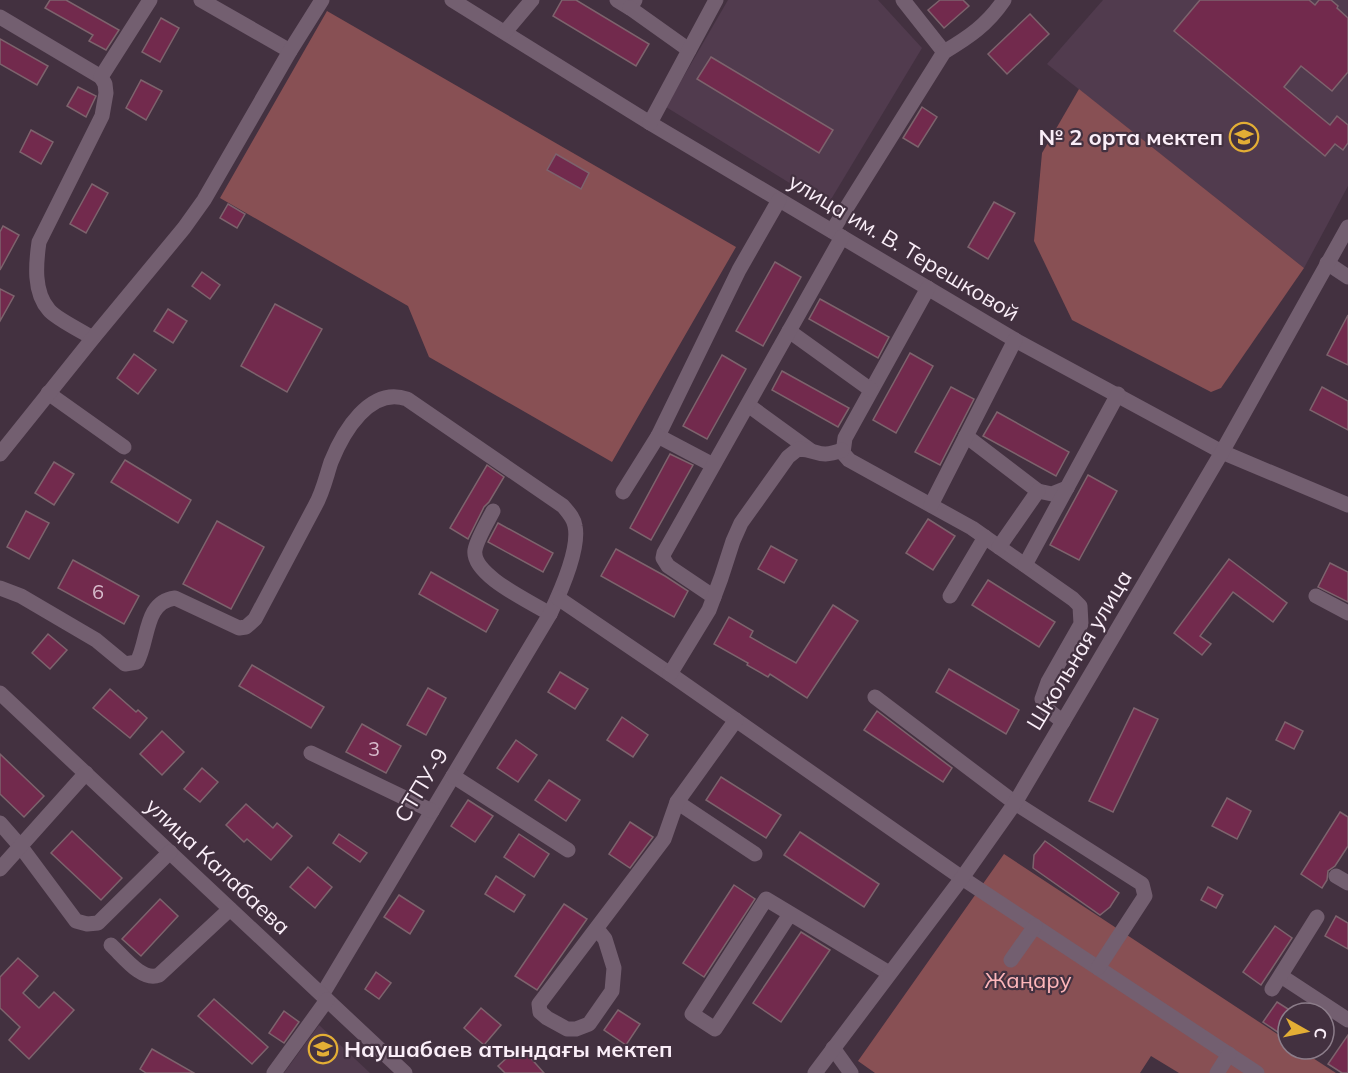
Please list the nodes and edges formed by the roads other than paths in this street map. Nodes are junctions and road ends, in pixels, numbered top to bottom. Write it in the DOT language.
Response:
graph roads {
  1 [pos="150,0"];
  2 [pos="201,0"];
  3 [pos="322,0"];
  4 [pos="452,0"];
  5 [pos="532,0"];
  6 [pos="716,0"];
  7 [pos="903,0"];
  8 [pos="1004,0"];
  9 [pos="627,3"];
  10 [pos="0,17"];
  11 [pos="505,32"];
  12 [pos="689,50"];
  13 [pos="290,51"];
  14 [pos="944,52"];
  15 [pos="101,77"];
  16 [pos="650,123"];
  17 [pos="779,200"];
  18 [pos="1348,227"];
  19 [pos="837,234"];
  20 [pos="1327,263"];
  21 [pos="1348,277"];
  22 [pos="928,288"];
  23 [pos="789,331"];
  24 [pos="93,338"];
  25 [pos="1015,340"];
  26 [pos="872,390"];
  27 [pos="48,393"];
  28 [pos="1118,394"];
  29 [pos="748,405"];
  30 [pos="658,436"];
  31 [pos="966,436"];
  32 [pos="124,447"];
  33 [pos="810,450"];
  34 [pos="842,450"];
  35 [pos="1222,452"];
  36 [pos="0,454"];
  37 [pos="713,465"];
  38 [pos="1067,488"];
  39 [pos="1038,491"];
  40 [pos="623,492"];
  41 [pos="931,505"];
  42 [pos="1348,505"];
  43 [pos="493,511"];
  44 [pos="985,537"];
  45 [pos="999,547"];
  46 [pos="1025,565"];
  47 [pos="0,588"];
  48 [pos="950,596"];
  49 [pos="1316,596"];
  50 [pos="714,597"];
  51 [pos="558,598"];
  52 [pos="1348,613"];
  53 [pos="550,614"];
  54 [pos="670,674"];
  55 [pos="0,693"];
  56 [pos="875,697"];
  57 [pos="736,720"];
  58 [pos="1063,722"];
  59 [pos="311,753"];
  60 [pos="86,774"];
  61 [pos="453,776"];
  62 [pos="677,802"];
  63 [pos="1015,803"];
  64 [pos="432,811"];
  65 [pos="0,823"];
  66 [pos="21,847"];
  67 [pos="568,850"];
  68 [pos="170,852"];
  69 [pos="755,854"];
  70 [pos="0,869"];
  71 [pos="962,878"];
  72 [pos="230,909"];
  73 [pos="790,914"];
  74 [pos="1317,917"];
  75 [pos="1035,926"];
  76 [pos="597,929"];
  77 [pos="111,945"];
  78 [pos="1011,960"];
  79 [pos="1098,968"];
  80 [pos="889,973"];
  81 [pos="324,997"];
  82 [pos="1347,1015"];
  83 [pos="833,1048"];
  84 [pos="1229,1054"];
  85 [pos="274,1073"];
  86 [pos="405,1073"];
  87 [pos="814,1073"];
  88 [pos="851,1073"];
  89 [pos="1217,1073"];
  90 [pos="1257,1073"];
  1 -- 15 [label="street"];
  2 -- 13 [label="street"];
  3 -- 13 [label="street"];
  4 -- 11 [label="street, улица им. В. Терешковой"];
  5 -- 11 [label="street"];
  6 -- 12 [label="street"];
  7 -- 14 [label="street"];
  8 -- 14 [label="street"];
  9 -- 12 [label="street"];
  10 -- 15 [label="street"];
  11 -- 16 [label="street, улица им. В. Терешковой"];
  12 -- 16 [label="street"];
  13 -- 24 [label="street"];
  14 -- 19 [label="street"];
  15 -- 24 [label="street"];
  16 -- 17 [label="street, улица им. В. Терешковой"];
  17 -- 19 [label="street, улица им. В. Терешковой"];
  17 -- 30 [label="street"];
  18 -- 20 [label="street, Школьная улица"];
  19 -- 22 [label="street, улица им. В. Терешковой"];
  19 -- 23 [label="street"];
  20 -- 21 [label="street"];
  20 -- 35 [label="street, Школьная улица"];
  22 -- 25 [label="street, улица им. В. Терешковой"];
  22 -- 26 [label="street"];
  23 -- 26 [label="street"];
  23 -- 29 [label="street"];
  24 -- 27 [label="street"];
  25 -- 28 [label="street, улица им. В. Терешковой"];
  25 -- 31 [label="street"];
  26 -- 34 [label="street"];
  27 -- 32 [label="street"];
  27 -- 36 [label="street"];
  28 -- 35 [label="street, улица им. В. Терешковой"];
  28 -- 38 [label="street"];
  29 -- 33 [label="street"];
  29 -- 37 [label="street"];
  30 -- 37 [label="street"];
  30 -- 40 [label="street"];
  31 -- 39 [label="street"];
  31 -- 41 [label="street"];
  33 -- 34 [label="street"];
  33 -- 50 [label="street"];
  34 -- 41 [label="street"];
  35 -- 42 [label="street, улица им. В. Терешковой"];
  35 -- 58 [label="street, Школьная улица"];
  37 -- 50 [label="street"];
  38 -- 39 [label="street"];
  38 -- 46 [label="street"];
  39 -- 45 [label="street"];
  41 -- 44 [label="street"];
  43 -- 53 [label="street"];
  44 -- 45 [label="street"];
  44 -- 48 [label="street"];
  45 -- 46 [label="street"];
  46 -- 58 [label="street"];
  47 -- 51 [label="street, СТПУ-9"];
  49 -- 52 [label="street"];
  50 -- 54 [label="street"];
  51 -- 53 [label="street, СТПУ-9"];
  51 -- 54 [label="street"];
  53 -- 61 [label="street, СТПУ-9"];
  54 -- 57 [label="street"];
  55 -- 60 [label="street, улица Калабаева"];
  56 -- 63 [label="street"];
  57 -- 62 [label="street"];
  57 -- 71 [label="street"];
  58 -- 63 [label="street, Школьная улица"];
  59 -- 64 [label="street"];
  60 -- 66 [label="street"];
  60 -- 68 [label="street, улица Калабаева"];
  61 -- 64 [label="street, СТПУ-9"];
  61 -- 67 [label="street"];
  62 -- 69 [label="street"];
  62 -- 76 [label="street"];
  63 -- 71 [label="street, Школьная улица"];
  63 -- 79 [label="street"];
  64 -- 81 [label="street, СТПУ-9"];
  65 -- 66 [label="street"];
  66 -- 68 [label="street"];
  66 -- 70 [label="street"];
  68 -- 72 [label="street, улица Калабаева"];
  71 -- 75 [label="street"];
  71 -- 80 [label="street, Школьная улица"];
  72 -- 77 [label="street"];
  72 -- 81 [label="street, улица Калабаева"];
  73 -- 73 [label="street"];
  73 -- 80 [label="street"];
  74 -- 82 [label="street"];
  75 -- 78 [label="street"];
  75 -- 79 [label="street"];
  76 -- 76 [label="street"];
  79 -- 84 [label="street"];
  80 -- 83 [label="street, Школьная улица"];
  81 -- 85 [label="street, СТПУ-9"];
  81 -- 86 [label="street, улица Калабаева"];
  83 -- 87 [label="street, Школьная улица"];
  83 -- 88 [label="street"];
  84 -- 89 [label="street"];
  84 -- 90 [label="street"];
}
